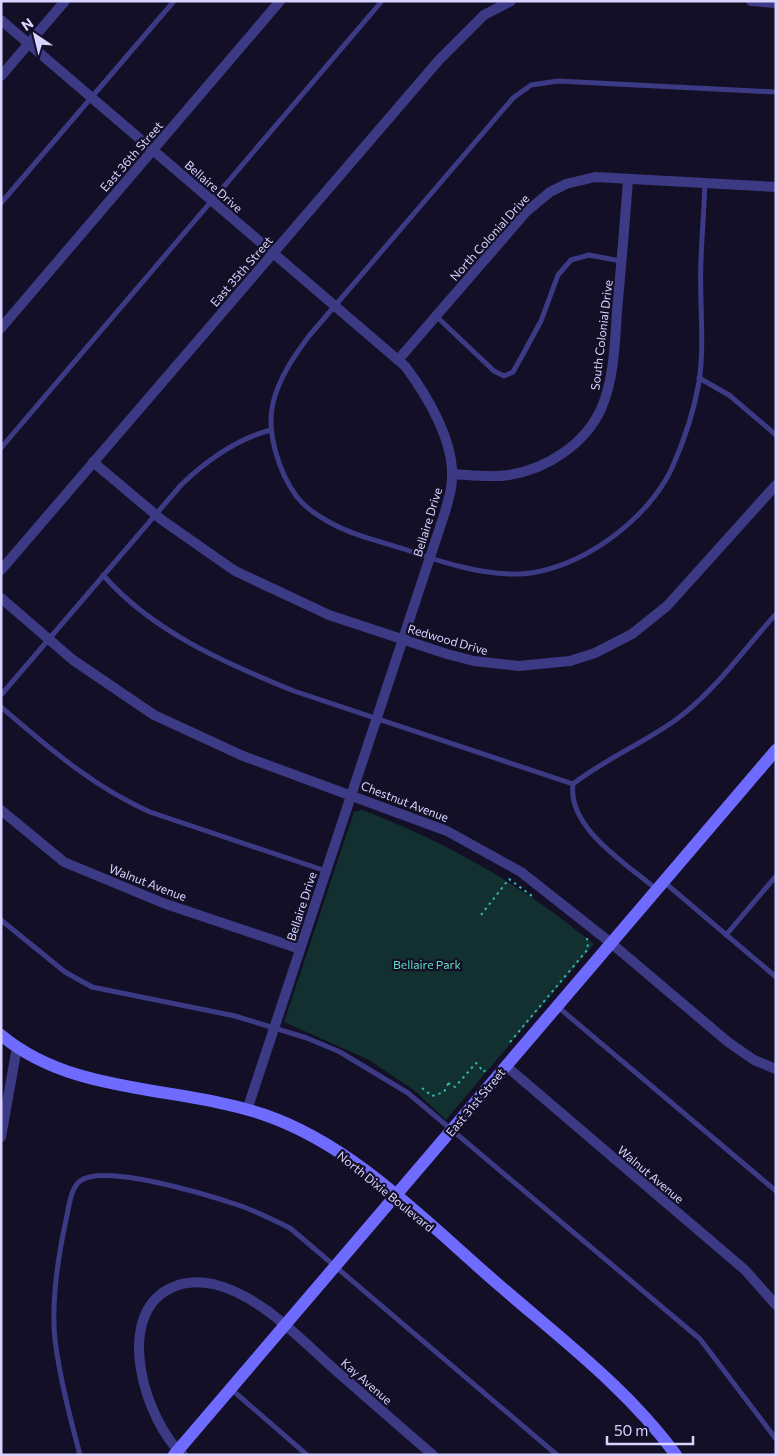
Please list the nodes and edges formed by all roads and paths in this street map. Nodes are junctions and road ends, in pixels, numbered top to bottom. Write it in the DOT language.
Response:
graph roads {
  1 [pos="66,1"];
  2 [pos="174,1"];
  3 [pos="280,1"];
  4 [pos="382,1"];
  5 [pos="511,1"];
  6 [pos="751,1"];
  7 [pos="776,3"];
  8 [pos="1,20"];
  9 [pos="29,44"];
  10 [pos="1,76"];
  11 [pos="776,92"];
  12 [pos="92,98"];
  13 [pos="153,150"];
  14 [pos="628,178"];
  15 [pos="705,183"];
  16 [pos="776,187"];
  17 [pos="212,201"];
  18 [pos="1,203"];
  19 [pos="272,253"];
  20 [pos="622,262"];
  21 [pos="335,306"];
  22 [pos="436,316"];
  23 [pos="1,328"];
  24 [pos="398,360"];
  25 [pos="699,378"];
  26 [pos="271,430"];
  27 [pos="776,435"];
  28 [pos="1,448"];
  29 [pos="93,462"];
  30 [pos="452,474"];
  31 [pos="776,486"];
  32 [pos="154,514"];
  33 [pos="429,558"];
  34 [pos="1,570"];
  35 [pos="103,575"];
  36 [pos="1,598"];
  37 [pos="776,614"];
  38 [pos="402,639"];
  39 [pos="50,640"];
  40 [pos="1,695"];
  41 [pos="1,707"];
  42 [pos="376,718"];
  43 [pos="776,750"];
  44 [pos="573,784"];
  45 [pos="351,794"];
  46 [pos="1,810"];
  47 [pos="326,871"];
  48 [pos="776,876"];
  49 [pos="660,885"];
  50 [pos="532,896"];
  51 [pos="481,915"];
  52 [pos="1,920"];
  53 [pos="726,935"];
  54 [pos="587,936"];
  55 [pos="611,943"];
  56 [pos="300,949"];
  57 [pos="776,976"];
  58 [pos="557,1006"];
  59 [pos="274,1028"];
  60 [pos="1,1034"];
  61 [pos="508,1044"];
  62 [pos="17,1048"];
  63 [pos="490,1065"];
  64 [pos="506,1066"];
  65 [pos="776,1069"];
  66 [pos="450,1080"];
  67 [pos="448,1083"];
  68 [pos="422,1088"];
  69 [pos="247,1110"];
  70 [pos="452,1129"];
  71 [pos="1,1137"];
  72 [pos="776,1191"];
  73 [pos="395,1196"];
  74 [pos="334,1267"];
  75 [pos="776,1305"];
  76 [pos="284,1325"];
  77 [pos="231,1388"];
  78 [pos="776,1439"];
  79 [pos="179,1453"];
  80 [pos="80,1455"];
  81 [pos="307,1455"];
  82 [pos="433,1455"];
  83 [pos="557,1455"];
  84 [pos="676,1455"];
  1 -- 9 [label="street"];
  2 -- 12 [label="lane"];
  3 -- 13 [label="street, East 36th Street"];
  4 -- 17 [label="lane"];
  5 -- 19 [label="street, East 35th Street"];
  6 -- 7 [label="street"];
  8 -- 9 [label="street, Bellaire Drive"];
  9 -- 10 [label="street"];
  9 -- 12 [label="street, Bellaire Drive"];
  11 -- 21 [label="lane"];
  12 -- 13 [label="street, Bellaire Drive"];
  12 -- 18 [label="lane"];
  13 -- 17 [label="street, Bellaire Drive"];
  13 -- 23 [label="street, East 36th Street"];
  14 -- 15 [label="street, North Colonial Drive"];
  14 -- 20 [label="street, South Colonial Drive"];
  14 -- 22 [label="street, North Colonial Drive"];
  15 -- 16 [label="street, North Colonial Drive"];
  15 -- 25 [label="lane"];
  17 -- 19 [label="street, Bellaire Drive"];
  17 -- 28 [label="lane"];
  19 -- 21 [label="street, Bellaire Drive"];
  19 -- 29 [label="street, East 35th Street"];
  20 -- 22 [label="lane"];
  20 -- 30 [label="street, South Colonial Drive"];
  21 -- 24 [label="street, Bellaire Drive"];
  21 -- 26 [label="lane"];
  22 -- 24 [label="street, North Colonial Drive"];
  24 -- 30 [label="street, Bellaire Drive"];
  25 -- 27 [label="lane"];
  25 -- 33 [label="lane"];
  26 -- 32 [label="lane"];
  26 -- 33 [label="lane"];
  29 -- 32 [label="street, Redwood Drive"];
  29 -- 34 [label="street, East 35th Street"];
  30 -- 33 [label="street, Bellaire Drive"];
  31 -- 38 [label="street, Redwood Drive"];
  32 -- 35 [label="lane"];
  32 -- 38 [label="street, Redwood Drive"];
  33 -- 38 [label="street, Bellaire Drive"];
  35 -- 39 [label="lane"];
  35 -- 42 [label="lane"];
  36 -- 39 [label="street, Chestnut Avenue"];
  37 -- 44 [label="lane"];
  38 -- 42 [label="street, Bellaire Drive"];
  39 -- 40 [label="lane"];
  39 -- 45 [label="street, Chestnut Avenue"];
  41 -- 47 [label="lane"];
  42 -- 44 [label="lane"];
  42 -- 45 [label="street, Bellaire Drive"];
  43 -- 49 [label="street, East 31st Street"];
  44 -- 49 [label="lane"];
  45 -- 47 [label="street, Bellaire Drive"];
  45 -- 55 [label="street, Chestnut Avenue"];
  46 -- 56 [label="street, Walnut Avenue"];
  47 -- 56 [label="street, Bellaire Drive"];
  48 -- 53 [label="lane"];
  49 -- 53 [label="lane"];
  49 -- 55 [label="street, East 31st Street"];
  50 -- 51 [label="path"];
  52 -- 59 [label="lane"];
  53 -- 57 [label="lane"];
  54 -- 61 [label="path"];
  55 -- 58 [label="street, East 31st Street"];
  55 -- 65 [label="street, Chestnut Avenue"];
  56 -- 59 [label="street, Bellaire Drive"];
  58 -- 64 [label="street, East 31st Street"];
  58 -- 72 [label="lane"];
  59 -- 69 [label="street, Bellaire Drive"];
  59 -- 70 [label="lane"];
  60 -- 62 [label="street, North Dixie Boulevard"];
  62 -- 69 [label="street, North Dixie Boulevard"];
  62 -- 71 [label="street"];
  63 -- 67 [label="path"];
  64 -- 70 [label="street, East 31st Street"];
  64 -- 75 [label="street, Walnut Avenue"];
  66 -- 67 [label="path"];
  67 -- 68 [label="path"];
  69 -- 73 [label="street, North Dixie Boulevard"];
  70 -- 73 [label="street, East 31st Street"];
  70 -- 78 [label="lane"];
  73 -- 74 [label="street, East 31st Street"];
  73 -- 84 [label="street, North Dixie Boulevard"];
  74 -- 76 [label="street, East 31st Street"];
  74 -- 80 [label="lane"];
  74 -- 83 [label="lane"];
  76 -- 77 [label="street, East 31st Street"];
  76 -- 79 [label="street, Kay Avenue"];
  76 -- 82 [label="street, Kay Avenue"];
  77 -- 79 [label="street, East 31st Street"];
  77 -- 81 [label="lane"];
}
